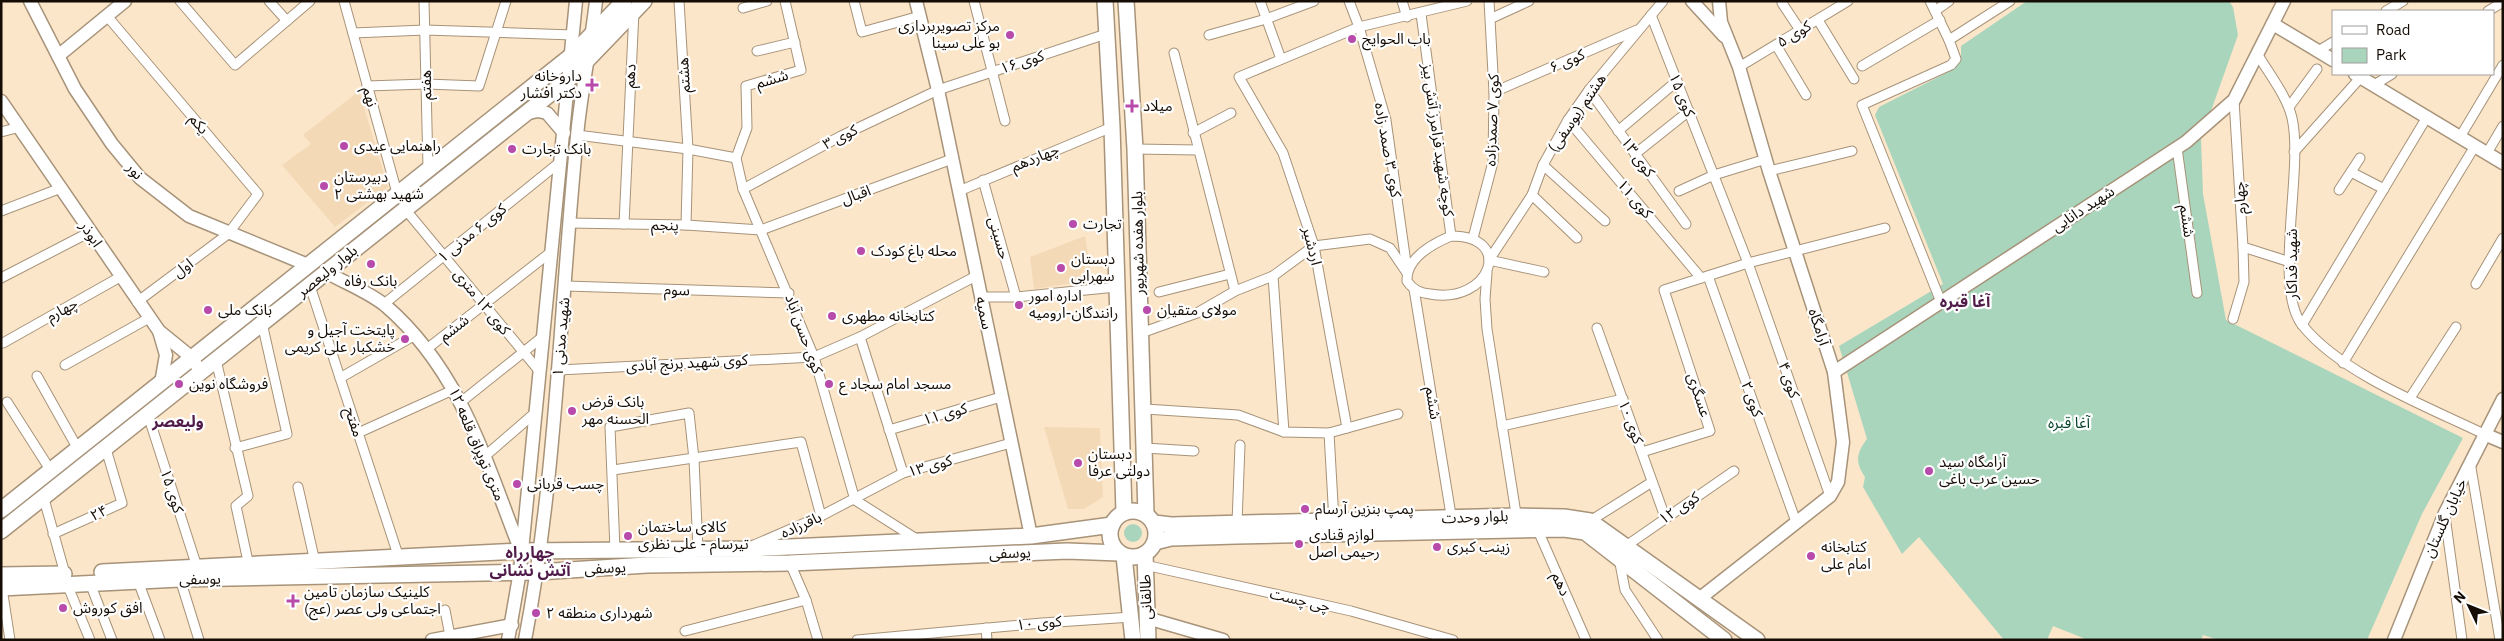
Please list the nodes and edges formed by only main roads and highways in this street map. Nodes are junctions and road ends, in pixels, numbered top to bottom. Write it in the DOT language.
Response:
graph roads {
  1 [pos="30,1"];
  2 [pos="126,1"];
  3 [pos="576,1"];
  4 [pos="596,1"];
  5 [pos="916,1"];
  6 [pos="1105,1"];
  7 [pos="1126,1"];
  8 [pos="1692,1"];
  9 [pos="1719,1"];
  10 [pos="2284,1"];
  11 [pos="634,5"];
  12 [pos="2273,24"];
  13 [pos="592,34"];
  14 [pos="1728,40"];
  15 [pos="572,55"];
  16 [pos="58,56"];
  17 [pos="2332,59"];
  18 [pos="589,61"];
  19 [pos="2358,76"];
  20 [pos="569,79"];
  21 [pos="1,101"];
  22 [pos="520,116"];
  23 [pos="564,133"];
  24 [pos="2503,163"];
  25 [pos="308,265"];
  26 [pos="326,272"];
  27 [pos="1118,323"];
  28 [pos="1140,327"];
  29 [pos="159,331"];
  30 [pos="541,338"];
  31 [pos="560,340"];
  32 [pos="191,358"];
  33 [pos="201,372"];
  34 [pos="1834,372"];
  35 [pos="161,383"];
  36 [pos="2503,399"];
  37 [pos="2484,434"];
  38 [pos="2503,442"];
  39 [pos="1,510"];
  40 [pos="1124,512"];
  41 [pos="1150,519"];
  42 [pos="1535,522"];
  43 [pos="1112,525"];
  44 [pos="1334,527"];
  45 [pos="1,531"];
  46 [pos="1064,534"];
  47 [pos="1032,536"];
  48 [pos="1155,542"];
  49 [pos="521,551"];
  50 [pos="540,551"];
  51 [pos="1067,551"];
  52 [pos="1622,551"];
  53 [pos="1122,554"];
  54 [pos="647,558"];
  55 [pos="1145,560"];
  56 [pos="316,569"];
  57 [pos="520,571"];
  58 [pos="538,572"];
  59 [pos="1,575"];
  60 [pos="66,579"];
  61 [pos="2,588"];
  62 [pos="1699,599"];
  63 [pos="1139,617"];
  64 [pos="512,625"];
  65 [pos="432,640"];
  66 [pos="508,640"];
  67 [pos="525,640"];
  68 [pos="1133,640"];
  69 [pos="1148,640"];
  70 [pos="1222,640"];
  71 [pos="1724,640"];
  72 [pos="1757,640"];
  73 [pos="2394,640"];
  1 -- 16 [label="main road, نور"];
  2 -- 16 [label="main road"];
  3 -- 15 [label="main road, شهید مدنی ۱"];
  4 -- 13 [label="main road, شهید مدنی ۱"];
  5 -- 47 [label="main road, سمیه"];
  6 -- 27 [label="main road, بلوار هفده شهریور"];
  7 -- 28 [label="main road, بلوار هفده شهریور"];
  8 -- 14 [label="main road"];
  9 -- 14 [label="main road, آرامگاه"];
  10 -- 12 [label="main road, شهید دانایی"];
  11 -- 13 [label="main road, بلوار ولیعصر"];
  11 -- 18 [label="main road, بلوار ولیعصر"];
  12 -- 17 [label="main road"];
  12 -- 34 [label="main road, شهید دانایی"];
  13 -- 15 [label="main road, بلوار ولیعصر"];
  13 -- 18 [label="main road, شهید مدنی ۱"];
  14 -- 34 [label="main road, آرامگاه"];
  15 -- 20 [label="main road, شهید مدنی ۱"];
  15 -- 25 [label="main road, بلوار ولیعصر"];
  16 -- 25 [label="main road, نور"];
  18 -- 20 [label="main road, بلوار ولیعصر"];
  18 -- 31 [label="main road, شهید مدنی ۱"];
  19 -- 24 [label="main road"];
  20 -- 22 [label="main road, بلوار ولیعصر"];
  20 -- 23 [label="main road, شهید مدنی ۱"];
  21 -- 29 [label="main road, ابوذر"];
  22 -- 23 [label="main road"];
  22 -- 26 [label="main road, بلوار ولیعصر"];
  23 -- 30 [label="main road, شهید مدنی ۱"];
  25 -- 26 [label="main road"];
  25 -- 32 [label="main road, بلوار ولیعصر"];
  26 -- 33 [label="main road, بلوار ولیعصر"];
  26 -- 49 [label="main road, ۱۲ متری توپراق قلعه"];
  27 -- 28 [label="main road"];
  27 -- 40 [label="main road, بلوار هفده شهریور"];
  28 -- 41 [label="main road, بلوار هفده شهریور"];
  29 -- 32 [label="main road, ابوذر"];
  29 -- 35 [label="main road"];
  30 -- 31 [label="main road"];
  30 -- 49 [label="main road, شهید مدنی ۱"];
  31 -- 50 [label="main road, شهید مدنی ۱"];
  32 -- 33 [label="main road, ابوذر"];
  32 -- 35 [label="main road, بلوار ولیعصر"];
  33 -- 45 [label="main road, بلوار ولیعصر"];
  34 -- 62 [label="main road, آرامگاه"];
  35 -- 39 [label="main road, بلوار ولیعصر"];
  36 -- 37 [label="main road, خیابان گلستان"];
  37 -- 38 [label="main road"];
  37 -- 73 [label="main road, خیابان گلستان"];
  40 -- 41 [label="main road"];
  40 -- 43 [label="main road"];
  41 -- 44 [label="main road, بلوار وحدت"];
  41 -- 48 [label="main road"];
  42 -- 44 [label="main road, بلوار وحدت"];
  42 -- 52 [label="main road, بلوار وحدت"];
  42 -- 52 [label="main road, بلوار وحدت"];
  43 -- 46 [label="main road, یوسفی"];
  43 -- 53 [label="main road"];
  44 -- 48 [label="main road, بلوار وحدت"];
  46 -- 47 [label="main road, یوسفی"];
  46 -- 51 [label="main road"];
  47 -- 54 [label="main road, یوسفی"];
  48 -- 55 [label="main road"];
  49 -- 50 [label="main road, یوسفی"];
  49 -- 56 [label="main road, یوسفی"];
  49 -- 57 [label="main road, شهید مدنی ۱"];
  50 -- 54 [label="main road, یوسفی"];
  50 -- 58 [label="main road, شهید مدنی ۱"];
  51 -- 53 [label="main road, یوسفی"];
  51 -- 54 [label="main road, یوسفی"];
  52 -- 62 [label="main road, بلوار وحدت"];
  52 -- 71 [label="main road, بلوار وحدت"];
  53 -- 55 [label="main road"];
  53 -- 63 [label="main road, طالقانی"];
  54 -- 58 [label="main road, یوسفی"];
  55 -- 63 [label="main road, طالقانی"];
  56 -- 57 [label="main road, یوسفی"];
  56 -- 60 [label="main road, یوسفی"];
  56 -- 60 [label="main road, یوسفی"];
  57 -- 58 [label="main road, یوسفی"];
  57 -- 64 [label="main road, شهید مدنی ۱"];
  58 -- 67 [label="main road, شهید مدنی ۱"];
  59 -- 60 [label="main road, یوسفی"];
  60 -- 61 [label="main road, یوسفی"];
  62 -- 72 [label="main road, بلوار وحدت"];
  63 -- 68 [label="main road, طالقانی"];
  63 -- 69 [label="main road, طالقانی"];
  63 -- 70 [label="main road"];
  64 -- 65 [label="main road"];
  64 -- 66 [label="main road, شهید مدنی ۱"];
}
